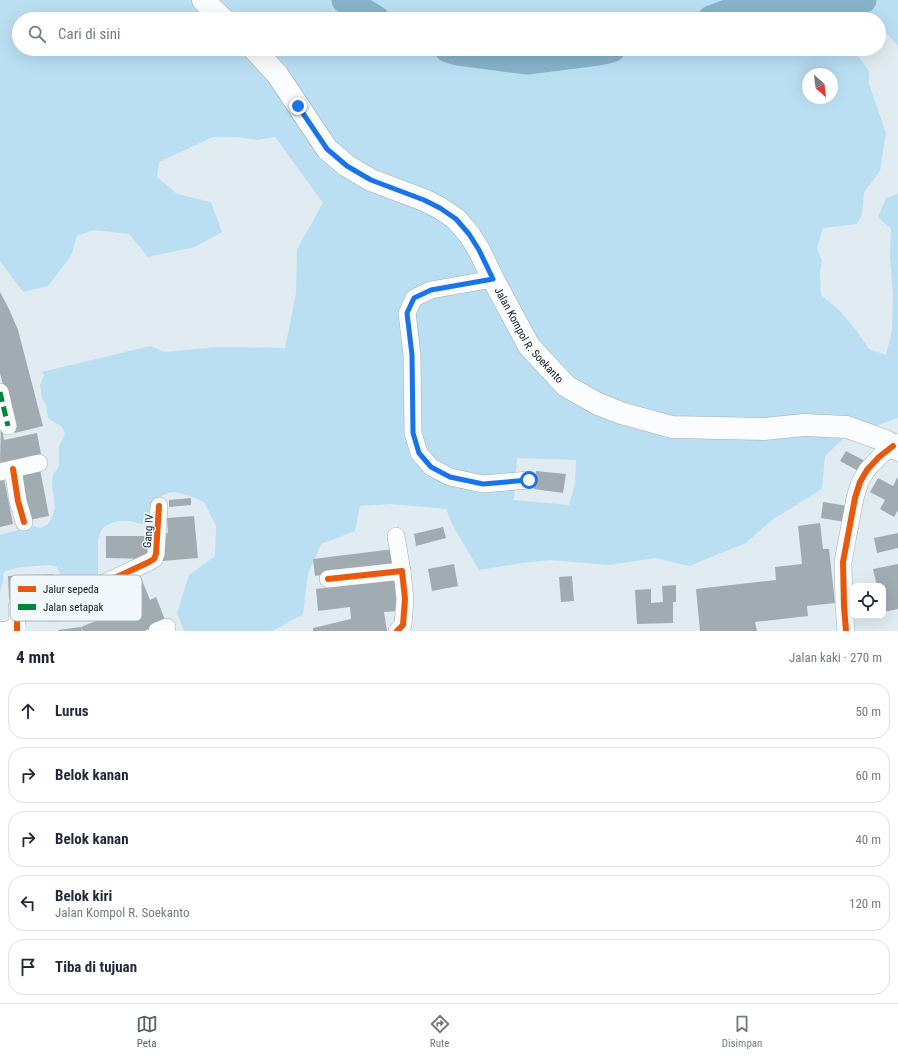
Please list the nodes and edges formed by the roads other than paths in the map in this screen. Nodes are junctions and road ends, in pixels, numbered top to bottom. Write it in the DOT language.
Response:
graph roads {
  1 [pos="203,0"];
  2 [pos="216,12"];
  3 [pos="260,56"];
  4 [pos="493,279"];
  5 [pos="0,397"];
  6 [pos="8,426"];
  7 [pos="896,446"];
  8 [pos="39,463"];
  9 [pos="7,471"];
  10 [pos="529,480"];
  11 [pos="159,506"];
  12 [pos="24,522"];
  13 [pos="396,536"];
  14 [pos="402,571"];
  15 [pos="121,575"];
  16 [pos="328,579"];
  17 [pos="0,630"];
  18 [pos="17,630"];
  19 [pos="397,631"];
  20 [pos="846,631"];
  1 -- 2 [label="main road"];
  3 -- 4 [label="main road, Jalan Kompol R. Soekanto"];
  4 -- 7 [label="main road, Jalan Kompol R. Soekanto"];
  4 -- 10 [label="street"];
  5 -- 6 [label="street"];
  7 -- 20 [label="street"];
  8 -- 9 [label="street"];
  9 -- 12 [label="street"];
  11 -- 15 [label="street, Gang IV"];
  13 -- 14 [label="street"];
  14 -- 16 [label="street"];
  14 -- 19 [label="street"];
  17 -- 18 [label="street"];
}
